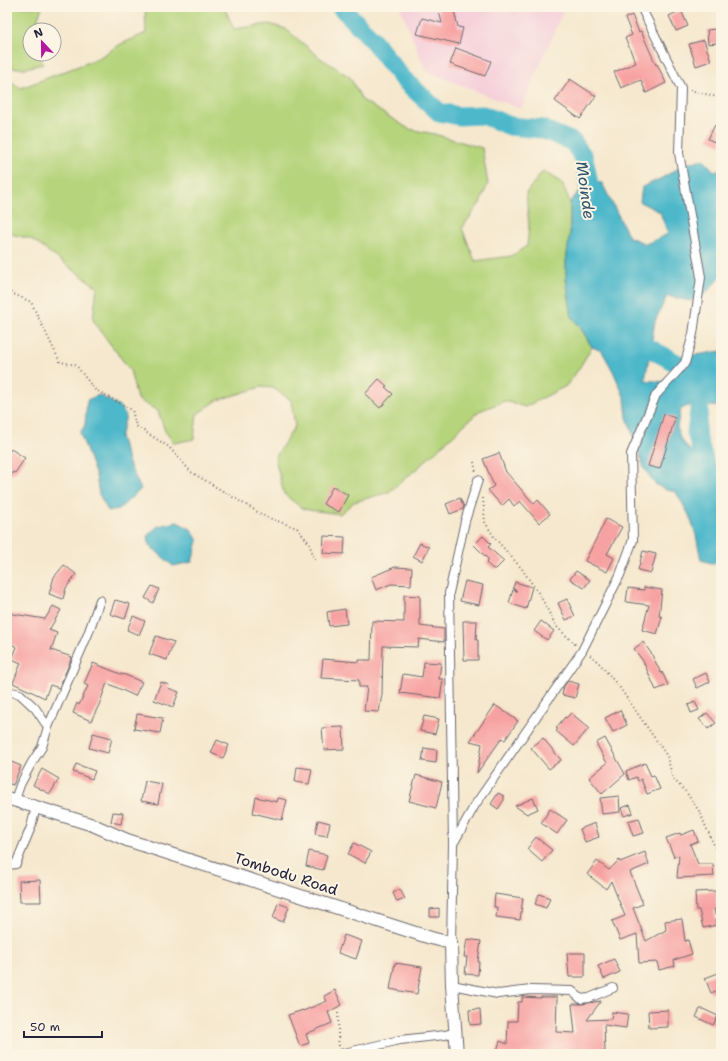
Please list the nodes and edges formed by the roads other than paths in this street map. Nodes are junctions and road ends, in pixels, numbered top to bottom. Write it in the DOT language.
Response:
graph roads {
  1 [pos="641,7"];
  2 [pos="478,480"];
  3 [pos="100,600"];
  4 [pos="7,691"];
  5 [pos="48,727"];
  6 [pos="11,799"];
  7 [pos="36,807"];
  8 [pos="453,844"];
  9 [pos="7,865"];
  10 [pos="451,943"];
  11 [pos="452,985"];
  12 [pos="613,988"];
  13 [pos="456,1032"];
  14 [pos="340,1054"];
  15 [pos="457,1054"];
  1 -- 8 [label="street"];
  2 -- 8 [label="street"];
  3 -- 5 [label="street"];
  4 -- 5 [label="street"];
  5 -- 6 [label="street"];
  6 -- 7 [label="main road, Tombodu Road"];
  7 -- 9 [label="street"];
  7 -- 10 [label="main road, Tombodu Road"];
  8 -- 10 [label="street"];
  10 -- 11 [label="main road"];
  11 -- 12 [label="street"];
  11 -- 13 [label="main road"];
  13 -- 14 [label="street"];
  13 -- 15 [label="main road"];
}
